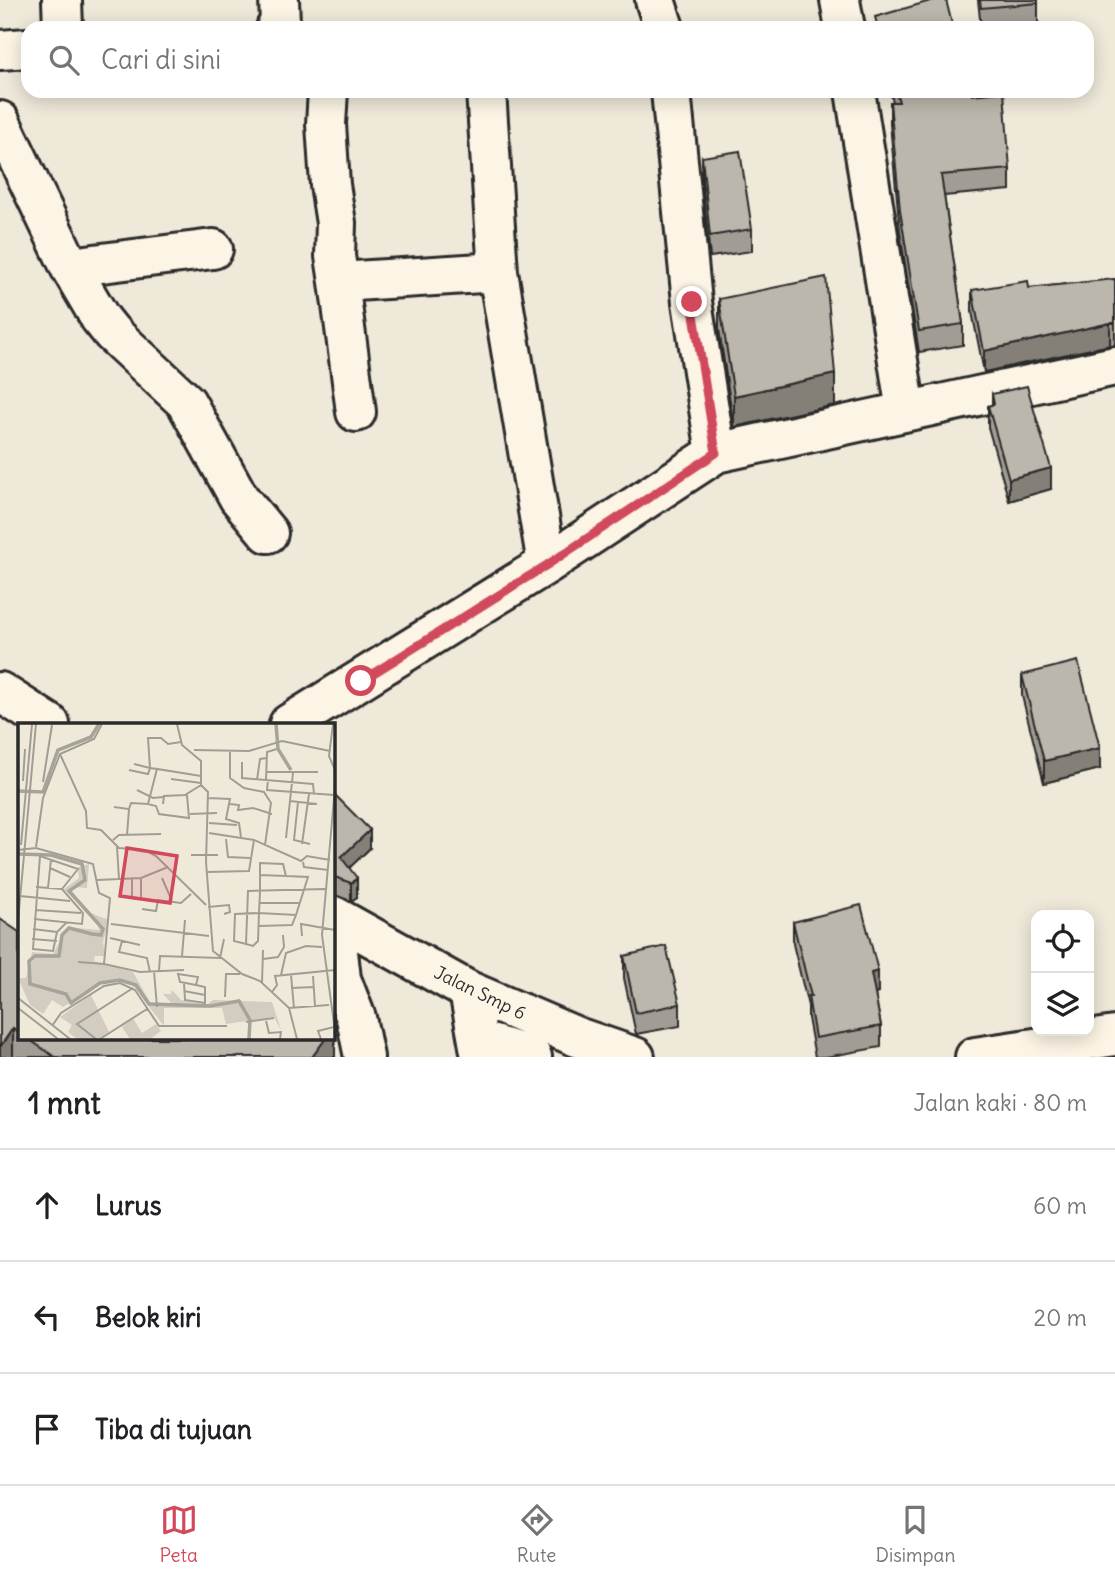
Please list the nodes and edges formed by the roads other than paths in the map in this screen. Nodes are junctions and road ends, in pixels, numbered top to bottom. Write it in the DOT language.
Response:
graph roads {
  1 [pos="62,0"];
  2 [pos="279,0"];
  3 [pos="656,0"];
  4 [pos="840,0"];
  5 [pos="63,21"];
  6 [pos="280,21"];
  7 [pos="662,21"];
  8 [pos="844,21"];
  9 [pos="21,48"];
  10 [pos="0,50"];
  11 [pos="326,98"];
  12 [pos="486,98"];
  13 [pos="672,98"];
  14 [pos="856,98"];
  15 [pos="0,121"];
  16 [pos="213,249"];
  17 [pos="70,267"];
  18 [pos="498,272"];
  19 [pos="339,282"];
  20 [pos="1115,366"];
  21 [pos="906,411"];
  22 [pos="356,412"];
  23 [pos="716,453"];
  24 [pos="268,533"];
  25 [pos="547,565"];
  26 [pos="0,692"];
  27 [pos="48,723"];
  28 [pos="291,723"];
  29 [pos="334,917"];
  30 [pos="334,924"];
  31 [pos="469,991"];
  32 [pos="1115,1036"];
  33 [pos="479,1048"];
  34 [pos="364,1057"];
  35 [pos="532,1057"];
  36 [pos="635,1057"];
  37 [pos="975,1057"];
  1 -- 5 [label="street"];
  2 -- 6 [label="street"];
  3 -- 7 [label="street"];
  4 -- 8 [label="street"];
  9 -- 10 [label="street"];
  11 -- 19 [label="street"];
  12 -- 18 [label="street"];
  13 -- 23 [label="street"];
  14 -- 21 [label="street"];
  15 -- 17 [label="street"];
  16 -- 17 [label="street"];
  17 -- 24 [label="street"];
  18 -- 19 [label="street"];
  18 -- 25 [label="street"];
  19 -- 22 [label="street"];
  20 -- 21 [label="street"];
  21 -- 23 [label="street"];
  23 -- 25 [label="street"];
  25 -- 28 [label="street"];
  26 -- 27 [label="street"];
  29 -- 31 [label="street, Jalan Smp 6"];
  30 -- 34 [label="street"];
  31 -- 33 [label="street"];
  31 -- 36 [label="street, Jalan Smp 6"];
  32 -- 37 [label="street"];
  33 -- 35 [label="street"];
}
